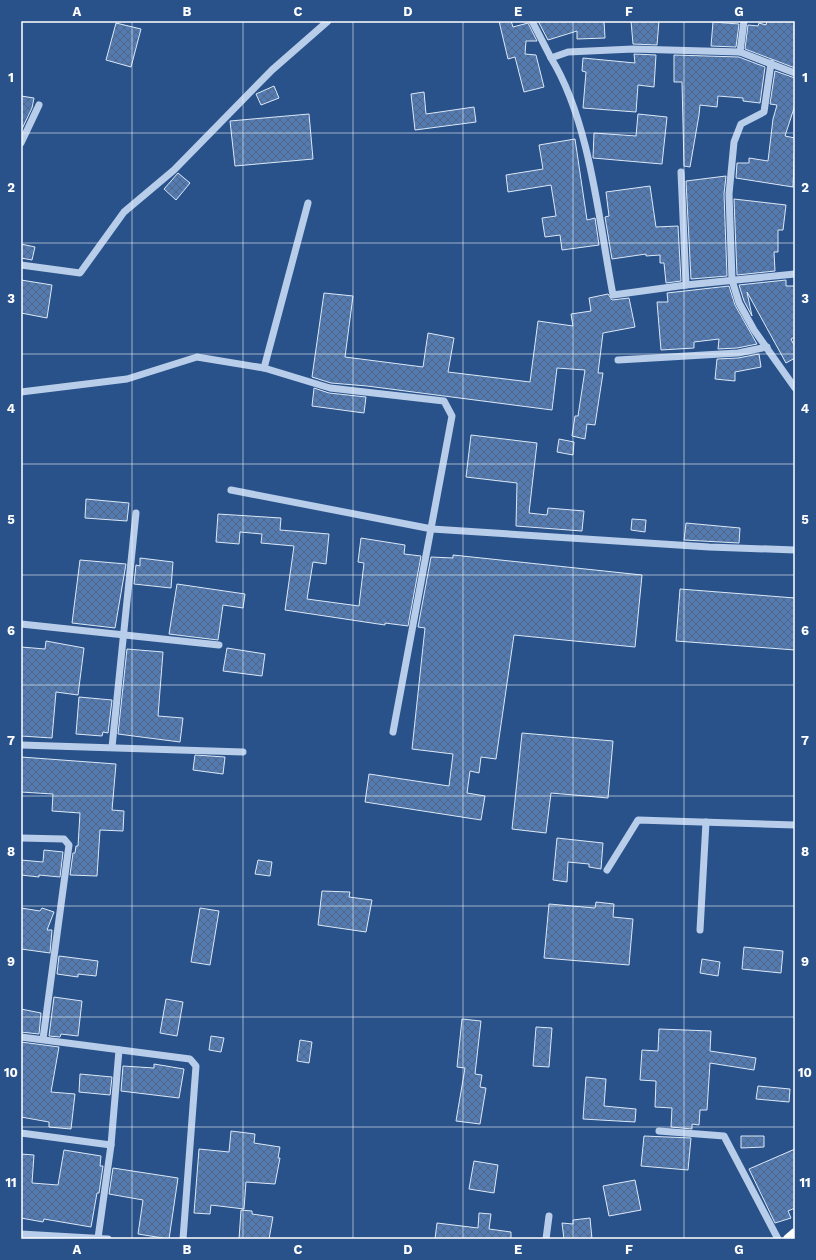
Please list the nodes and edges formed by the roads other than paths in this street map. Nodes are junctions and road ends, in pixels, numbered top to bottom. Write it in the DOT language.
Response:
graph roads {
  1 [pos="328,21"];
  2 [pos="532,21"];
  3 [pos="744,21"];
  4 [pos="740,52"];
  5 [pos="551,58"];
  6 [pos="771,63"];
  7 [pos="795,73"];
  8 [pos="39,105"];
  9 [pos="21,143"];
  10 [pos="681,172"];
  11 [pos="308,203"];
  12 [pos="21,265"];
  13 [pos="795,274"];
  14 [pos="732,280"];
  15 [pos="686,285"];
  16 [pos="766,347"];
  17 [pos="618,360"];
  18 [pos="264,368"];
  19 [pos="795,388"];
  20 [pos="21,392"];
  21 [pos="231,490"];
  22 [pos="136,513"];
  23 [pos="432,529"];
  24 [pos="795,550"];
  25 [pos="21,624"];
  26 [pos="124,636"];
  27 [pos="219,645"];
  28 [pos="394,732"];
  29 [pos="21,745"];
  30 [pos="112,747"];
  31 [pos="243,752"];
  32 [pos="706,822"];
  33 [pos="795,825"];
  34 [pos="21,838"];
  35 [pos="607,870"];
  36 [pos="700,930"];
  37 [pos="21,1037"];
  38 [pos="43,1039"];
  39 [pos="119,1050"];
  40 [pos="658,1131"];
  41 [pos="21,1133"];
  42 [pos="111,1145"];
  43 [pos="549,1216"];
  44 [pos="795,1233"];
  45 [pos="21,1234"];
  46 [pos="98,1238"];
  47 [pos="108,1239"];
  48 [pos="183,1239"];
  49 [pos="546,1239"];
  50 [pos="778,1239"];
  51 [pos="788,1239"];
  1 -- 12 [label="street"];
  2 -- 5 [label="street"];
  3 -- 4 [label="street"];
  4 -- 5 [label="street"];
  4 -- 6 [label="street"];
  5 -- 15 [label="street"];
  6 -- 7 [label="street"];
  6 -- 14 [label="street"];
  8 -- 9 [label="street"];
  10 -- 15 [label="street"];
  11 -- 18 [label="street"];
  13 -- 14 [label="street"];
  14 -- 15 [label="street"];
  14 -- 16 [label="street"];
  16 -- 17 [label="street"];
  16 -- 19 [label="street"];
  18 -- 20 [label="street"];
  18 -- 23 [label="street"];
  21 -- 23 [label="street"];
  22 -- 26 [label="street"];
  23 -- 24 [label="street"];
  23 -- 28 [label="street"];
  25 -- 26 [label="street"];
  26 -- 27 [label="street"];
  26 -- 30 [label="street"];
  29 -- 30 [label="street"];
  30 -- 31 [label="street"];
  32 -- 33 [label="street"];
  32 -- 35 [label="street"];
  32 -- 36 [label="street"];
  34 -- 38 [label="street"];
  37 -- 38 [label="street"];
  38 -- 39 [label="street"];
  39 -- 42 [label="street"];
  39 -- 48 [label="street"];
  40 -- 50 [label="street"];
  41 -- 42 [label="street"];
  42 -- 46 [label="street"];
  43 -- 49 [label="street"];
  44 -- 51 [label="main road"];
  45 -- 46 [label="street"];
  46 -- 47 [label="street"];
}
